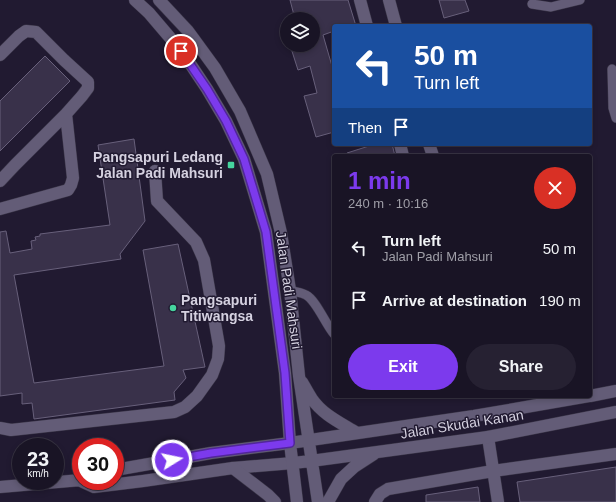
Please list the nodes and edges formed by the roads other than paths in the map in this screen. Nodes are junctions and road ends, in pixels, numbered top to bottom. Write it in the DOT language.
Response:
graph roads {
  1 [pos="135,0"];
  2 [pos="360,0"];
  3 [pos="389,0"];
  4 [pos="580,0"];
  5 [pos="161,1"];
  6 [pos="532,4"];
  7 [pos="149,13"];
  8 [pos="366,24"];
  9 [pos="395,24"];
  10 [pos="0,55"];
  11 [pos="612,69"];
  12 [pos="66,114"];
  13 [pos="616,118"];
  14 [pos="155,171"];
  15 [pos="0,181"];
  16 [pos="0,209"];
  17 [pos="290,290"];
  18 [pos="332,331"];
  19 [pos="299,376"];
  20 [pos="616,391"];
  21 [pos="592,396"];
  22 [pos="578,398"];
  23 [pos="616,412"];
  24 [pos="0,428"];
  25 [pos="358,433"];
  26 [pos="488,437"];
  27 [pos="308,441"];
  28 [pos="290,443"];
  29 [pos="377,452"];
  30 [pos="616,454"];
  31 [pos="311,461"];
  32 [pos="293,463"];
  33 [pos="124,468"];
  34 [pos="233,468"];
  35 [pos="493,471"];
  36 [pos="72,482"];
  37 [pos="124,483"];
  38 [pos="0,488"];
  39 [pos="275,502"];
  40 [pos="297,502"];
  41 [pos="318,502"];
  42 [pos="328,502"];
  43 [pos="375,502"];
  44 [pos="498,502"];
  1 -- 7 [label="street, Jalan Padi Mahsuri"];
  2 -- 8 [label="street"];
  3 -- 9 [label="street"];
  4 -- 6 [label="lane"];
  5 -- 7 [label="street"];
  5 -- 17 [label="street, Jalan Padi Mahsuri"];
  7 -- 28 [label="street, Jalan Padi Mahsuri"];
  10 -- 12 [label="street"];
  11 -- 13 [label="lane"];
  12 -- 15 [label="street"];
  12 -- 16 [label="street"];
  14 -- 24 [label="street"];
  17 -- 18 [label="lane"];
  17 -- 19 [label="street, Jalan Padi Mahsuri"];
  19 -- 25 [label="street"];
  19 -- 27 [label="street, Jalan Padi Mahsuri"];
  20 -- 21 [label="street, Jalan Skudai Kanan"];
  22 -- 25 [label="street, Jalan Skudai Kanan"];
  23 -- 26 [label="street, Jalan Skudai Kanan"];
  25 -- 27 [label="street, Jalan Skudai Kanan"];
  26 -- 29 [label="street, Jalan Skudai Kanan"];
  26 -- 35 [label="street"];
  27 -- 28 [label="street, Jalan Skudai Kanan"];
  27 -- 31 [label="street, Jalan Padi Mahsuri"];
  28 -- 32 [label="street, Jalan Padi Mahsuri"];
  28 -- 33 [label="street, Jalan Skudai Kanan"];
  29 -- 31 [label="street, Jalan Skudai Kanan"];
  29 -- 42 [label="street"];
  30 -- 35 [label="street"];
  31 -- 32 [label="street, Jalan Skudai Kanan"];
  31 -- 41 [label="street, Jalan Padi Mahsuri"];
  32 -- 34 [label="street, Jalan Skudai Kanan"];
  32 -- 40 [label="street, Jalan Padi Mahsuri"];
  34 -- 37 [label="street, Jalan Skudai Kanan"];
  34 -- 39 [label="street"];
  35 -- 43 [label="street"];
  35 -- 44 [label="street"];
  36 -- 38 [label="street"];
}
